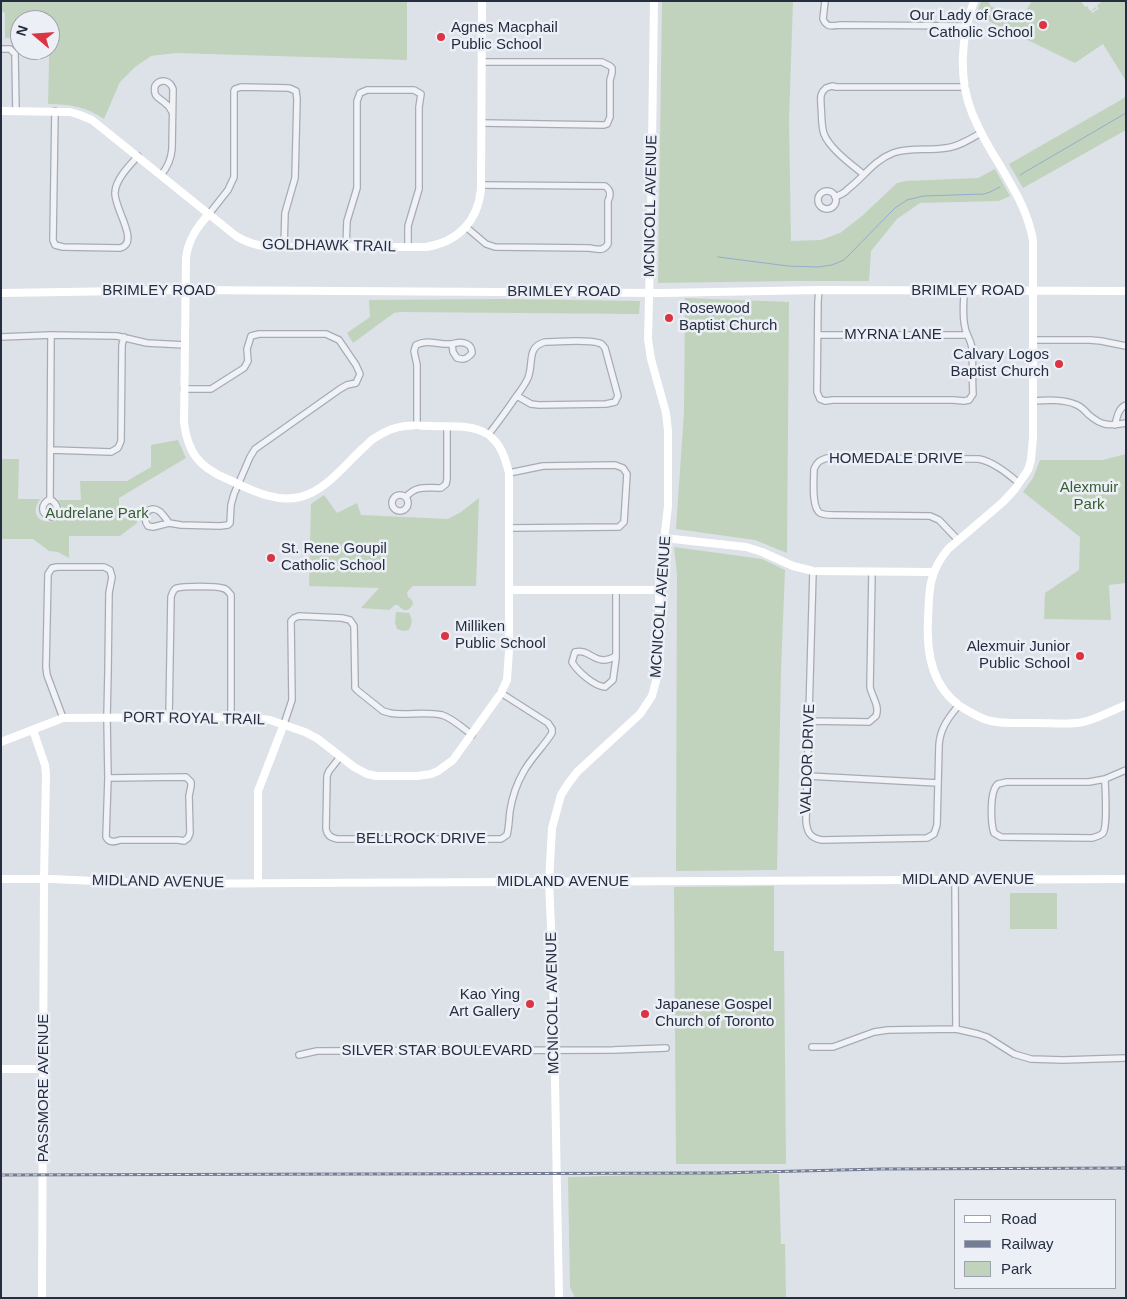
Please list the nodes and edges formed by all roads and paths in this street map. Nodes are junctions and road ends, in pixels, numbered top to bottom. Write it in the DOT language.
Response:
graph roads {
  1 [pos="482,1"];
  2 [pos="654,1"];
  3 [pos="825,1"];
  4 [pos="974,1"];
  5 [pos="966,26"];
  6 [pos="1,49"];
  7 [pos="482,62"];
  8 [pos="965,87"];
  9 [pos="1,111"];
  10 [pos="16,111"];
  11 [pos="56,111"];
  12 [pos="172,112"];
  13 [pos="482,123"];
  14 [pos="981,133"];
  15 [pos="138,156"];
  16 [pos="863,174"];
  17 [pos="161,175"];
  18 [pos="481,185"];
  19 [pos="835,197"];
  20 [pos="209,214"];
  21 [pos="466,227"];
  22 [pos="284,247"];
  23 [pos="346,247"];
  24 [pos="408,247"];
  25 [pos="186,290"];
  26 [pos="819,290"];
  27 [pos="964,291"];
  28 [pos="1034,291"];
  29 [pos="1126,291"];
  30 [pos="1,293"];
  31 [pos="649,293"];
  32 [pos="51,335"];
  33 [pos="818,335"];
  34 [pos="967,335"];
  35 [pos="1,337"];
  36 [pos="124,337"];
  37 [pos="1034,340"];
  38 [pos="185,344"];
  39 [pos="452,344"];
  40 [pos="1126,346"];
  41 [pos="184,390"];
  42 [pos="517,396"];
  43 [pos="1034,400"];
  44 [pos="1126,405"];
  45 [pos="1126,423"];
  46 [pos="1115,425"];
  47 [pos="417,426"];
  48 [pos="448,426"];
  49 [pos="488,435"];
  50 [pos="51,450"];
  51 [pos="510,473"];
  52 [pos="1019,483"];
  53 [pos="239,485"];
  54 [pos="406,497"];
  55 [pos="50,499"];
  56 [pos="169,523"];
  57 [pos="509,528"];
  58 [pos="664,538"];
  59 [pos="958,540"];
  60 [pos="813,571"];
  61 [pos="872,572"];
  62 [pos="933,572"];
  63 [pos="510,590"];
  64 [pos="616,590"];
  65 [pos="659,590"];
  66 [pos="616,656"];
  67 [pos="501,694"];
  68 [pos="959,705"];
  69 [pos="1126,705"];
  70 [pos="231,716"];
  71 [pos="107,717"];
  72 [pos="169,717"];
  73 [pos="63,718"];
  74 [pos="810,721"];
  75 [pos="284,724"];
  76 [pos="33,730"];
  77 [pos="472,735"];
  78 [pos="1,742"];
  79 [pos="340,757"];
  80 [pos="1126,770"];
  81 [pos="808,776"];
  82 [pos="108,778"];
  83 [pos="1104,779"];
  84 [pos="938,783"];
  85 [pos="1,879"];
  86 [pos="44,879"];
  87 [pos="1126,879"];
  88 [pos="955,880"];
  89 [pos="549,882"];
  90 [pos="258,883"];
  91 [pos="956,1029"];
  92 [pos="666,1048"];
  93 [pos="812,1048"];
  94 [pos="554,1050"];
  95 [pos="299,1055"];
  96 [pos="1126,1058"];
  97 [pos="1,1069"];
  98 [pos="44,1069"];
  99 [pos="42,1298"];
  100 [pos="559,1298"];
  1 -- 7 [label="street, GOLDHAWK TRAIL"];
  2 -- 31 [label="street, MCNICOLL AVENUE"];
  3 -- 5 [label="street"];
  4 -- 5 [label="street"];
  5 -- 8 [label="street"];
  6 -- 10 [label="street"];
  7 -- 13 [label="street, GOLDHAWK TRAIL"];
  7 -- 13 [label="street"];
  8 -- 14 [label="street"];
  8 -- 16 [label="street"];
  9 -- 10 [label="street, GOLDHAWK TRAIL"];
  10 -- 11 [label="street, GOLDHAWK TRAIL"];
  11 -- 15 [label="street, GOLDHAWK TRAIL"];
  11 -- 15 [label="street"];
  12 -- 12 [label="street"];
  12 -- 17 [label="street"];
  13 -- 18 [label="street, GOLDHAWK TRAIL"];
  14 -- 16 [label="street"];
  14 -- 28 [label="street"];
  15 -- 17 [label="street, GOLDHAWK TRAIL"];
  16 -- 19 [label="street"];
  17 -- 20 [label="street, GOLDHAWK TRAIL"];
  18 -- 21 [label="street, GOLDHAWK TRAIL"];
  18 -- 21 [label="street"];
  20 -- 22 [label="street, GOLDHAWK TRAIL"];
  20 -- 22 [label="street"];
  20 -- 25 [label="street"];
  21 -- 24 [label="street, GOLDHAWK TRAIL"];
  22 -- 23 [label="street, GOLDHAWK TRAIL"];
  23 -- 24 [label="street, GOLDHAWK TRAIL"];
  23 -- 24 [label="street"];
  25 -- 30 [label="street, BRIMLEY ROAD"];
  25 -- 31 [label="street, BRIMLEY ROAD"];
  25 -- 38 [label="street"];
  26 -- 27 [label="street, BRIMLEY ROAD"];
  26 -- 31 [label="street, BRIMLEY ROAD"];
  26 -- 33 [label="street"];
  27 -- 28 [label="street, BRIMLEY ROAD"];
  27 -- 34 [label="street"];
  28 -- 29 [label="street, BRIMLEY ROAD"];
  28 -- 37 [label="street"];
  31 -- 58 [label="street, MCNICOLL AVENUE"];
  32 -- 35 [label="street"];
  32 -- 36 [label="street"];
  32 -- 50 [label="street"];
  33 -- 34 [label="street, MYRNA LANE"];
  33 -- 34 [label="street"];
  36 -- 38 [label="street"];
  36 -- 50 [label="street"];
  37 -- 40 [label="street"];
  37 -- 43 [label="street"];
  38 -- 41 [label="street"];
  39 -- 47 [label="street"];
  41 -- 53 [label="street"];
  41 -- 53 [label="street"];
  42 -- 42 [label="street"];
  42 -- 49 [label="street"];
  43 -- 46 [label="street"];
  43 -- 52 [label="street"];
  44 -- 46 [label="street"];
  45 -- 46 [label="street"];
  47 -- 48 [label="street"];
  47 -- 53 [label="street"];
  48 -- 49 [label="street"];
  48 -- 54 [label="street"];
  49 -- 51 [label="street, PORT ROYAL TRAIL"];
  50 -- 55 [label="street"];
  51 -- 57 [label="street, PORT ROYAL TRAIL"];
  51 -- 57 [label="street"];
  52 -- 59 [label="street"];
  52 -- 59 [label="street, HOMEDALE DRIVE"];
  53 -- 56 [label="street"];
  57 -- 63 [label="street, PORT ROYAL TRAIL"];
  58 -- 60 [label="street"];
  58 -- 65 [label="street, MCNICOLL AVENUE"];
  59 -- 62 [label="street"];
  60 -- 61 [label="street"];
  60 -- 74 [label="street, VALDOR DRIVE"];
  61 -- 62 [label="street"];
  61 -- 74 [label="street"];
  62 -- 68 [label="street"];
  63 -- 64 [label="street"];
  63 -- 67 [label="street, PORT ROYAL TRAIL"];
  64 -- 65 [label="street"];
  64 -- 66 [label="street"];
  65 -- 89 [label="street, MCNICOLL AVENUE"];
  66 -- 66 [label="street"];
  67 -- 77 [label="street, PORT ROYAL TRAIL"];
  67 -- 79 [label="street, BELLROCK DRIVE"];
  68 -- 69 [label="street"];
  68 -- 84 [label="street, VALDOR DRIVE"];
  70 -- 72 [label="street, PORT ROYAL TRAIL"];
  70 -- 72 [label="street"];
  70 -- 75 [label="street, PORT ROYAL TRAIL"];
  71 -- 72 [label="street, PORT ROYAL TRAIL"];
  71 -- 73 [label="street, PORT ROYAL TRAIL"];
  71 -- 73 [label="street"];
  71 -- 82 [label="street"];
  73 -- 76 [label="street, PORT ROYAL TRAIL"];
  74 -- 81 [label="street, VALDOR DRIVE"];
  75 -- 77 [label="street"];
  75 -- 79 [label="street, PORT ROYAL TRAIL"];
  75 -- 90 [label="street"];
  76 -- 78 [label="street, PORT ROYAL TRAIL"];
  76 -- 86 [label="street, PASSMORE AVENUE"];
  77 -- 79 [label="street, PORT ROYAL TRAIL"];
  80 -- 83 [label="street"];
  81 -- 84 [label="street"];
  81 -- 84 [label="street, VALDOR DRIVE"];
  82 -- 82 [label="street"];
  83 -- 83 [label="street"];
  85 -- 86 [label="street, MIDLAND AVENUE"];
  86 -- 90 [label="street, MIDLAND AVENUE"];
  86 -- 98 [label="street, PASSMORE AVENUE"];
  87 -- 88 [label="street, MIDLAND AVENUE"];
  88 -- 89 [label="street, MIDLAND AVENUE"];
  88 -- 91 [label="street"];
  89 -- 90 [label="street, MIDLAND AVENUE"];
  89 -- 94 [label="street, MCNICOLL AVENUE"];
  91 -- 93 [label="street"];
  91 -- 96 [label="street"];
  92 -- 94 [label="street, SILVER STAR BOULEVARD"];
  94 -- 95 [label="street, SILVER STAR BOULEVARD"];
  94 -- 100 [label="street, MCNICOLL AVENUE"];
  97 -- 98 [label="street"];
  98 -- 99 [label="street, PASSMORE AVENUE"];
}
